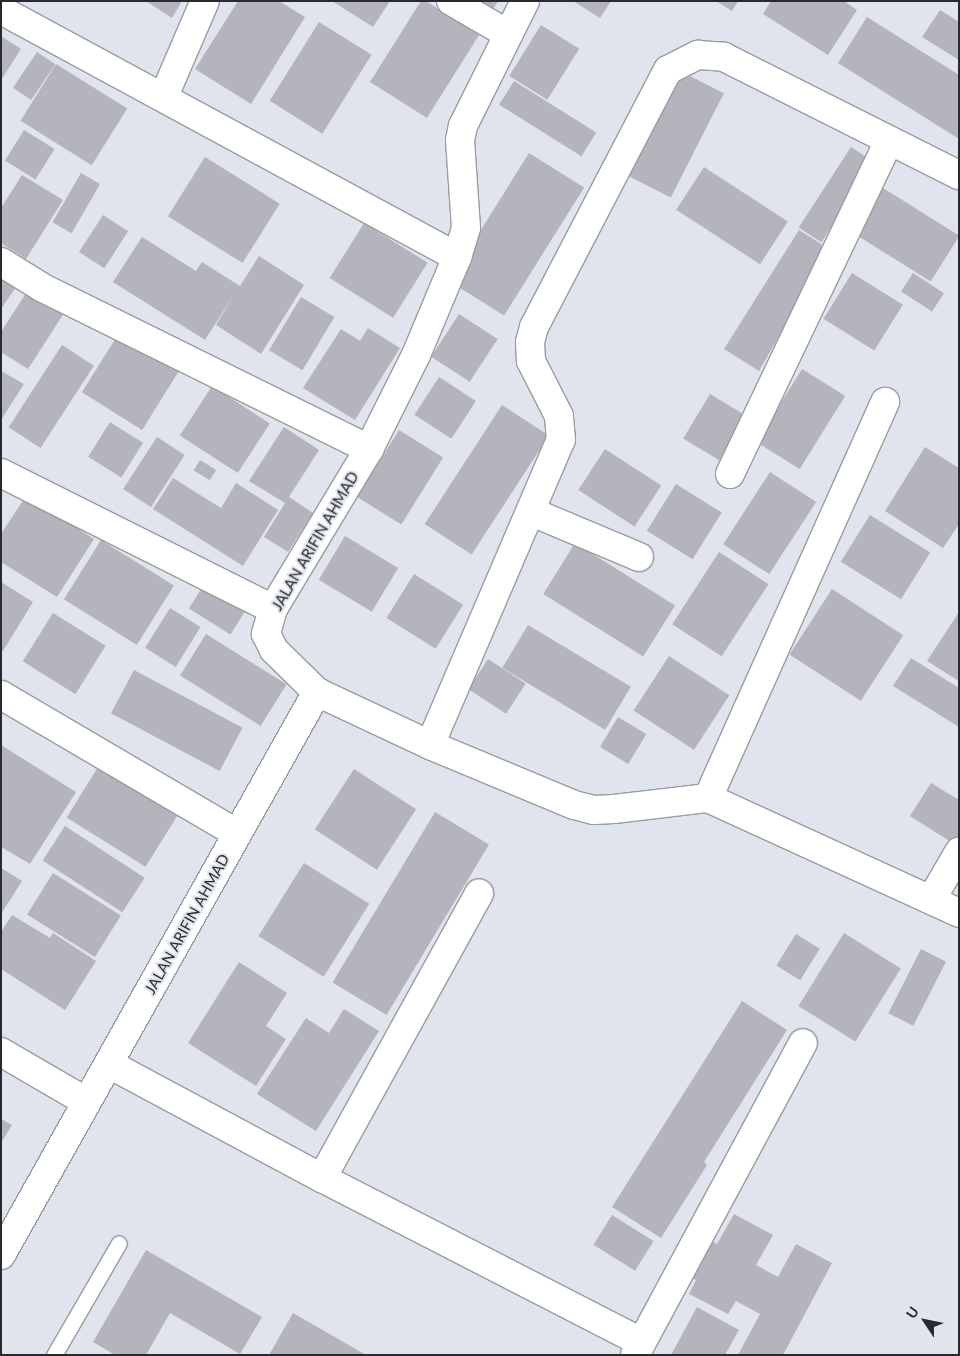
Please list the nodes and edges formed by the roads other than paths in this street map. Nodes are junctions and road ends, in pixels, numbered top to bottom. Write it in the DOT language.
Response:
graph roads {
  1 [pos="205,1"];
  2 [pos="451,1"];
  3 [pos="525,1"];
  4 [pos="1,10"];
  5 [pos="508,34"];
  6 [pos="164,96"];
  7 [pos="889,140"];
  8 [pos="959,175"];
  9 [pos="458,257"];
  10 [pos="1,262"];
  11 [pos="885,402"];
  12 [pos="369,448"];
  13 [pos="1,473"];
  14 [pos="730,474"];
  15 [pos="532,512"];
  16 [pos="639,557"];
  17 [pos="273,609"];
  18 [pos="317,692"];
  19 [pos="1,695"];
  20 [pos="430,745"];
  21 [pos="708,798"];
  22 [pos="236,833"];
  23 [pos="959,852"];
  24 [pos="479,894"];
  25 [pos="931,900"];
  26 [pos="959,913"];
  27 [pos="803,1043"];
  28 [pos="1,1052"];
  29 [pos="110,1065"];
  30 [pos="87,1102"];
  31 [pos="322,1178"];
  32 [pos="119,1243"];
  33 [pos="1,1255"];
  34 [pos="638,1349"];
  35 [pos="54,1355"];
  1 -- 6 [label="street"];
  2 -- 5 [label="street"];
  3 -- 5 [label="street, JALAN ARIFIN AHMAD"];
  4 -- 6 [label="street"];
  5 -- 9 [label="street, JALAN ARIFIN AHMAD"];
  6 -- 9 [label="street"];
  7 -- 8 [label="street"];
  7 -- 14 [label="street"];
  7 -- 15 [label="street"];
  9 -- 12 [label="street, JALAN ARIFIN AHMAD"];
  10 -- 12 [label="street"];
  11 -- 21 [label="street"];
  12 -- 17 [label="street, JALAN ARIFIN AHMAD"];
  13 -- 17 [label="street"];
  15 -- 16 [label="street"];
  15 -- 20 [label="street"];
  17 -- 18 [label="street, JALAN ARIFIN AHMAD"];
  18 -- 20 [label="street"];
  18 -- 22 [label="street, JALAN ARIFIN AHMAD"];
  19 -- 22 [label="street"];
  20 -- 21 [label="street"];
  21 -- 25 [label="street"];
  22 -- 29 [label="street, JALAN ARIFIN AHMAD"];
  23 -- 25 [label="street"];
  24 -- 31 [label="street"];
  25 -- 26 [label="street"];
  27 -- 34 [label="street"];
  28 -- 30 [label="street"];
  29 -- 30 [label="street, JALAN ARIFIN AHMAD"];
  29 -- 31 [label="street"];
  30 -- 33 [label="street, JALAN ARIFIN AHMAD"];
  31 -- 34 [label="street"];
  32 -- 35 [label="lane"];
}
